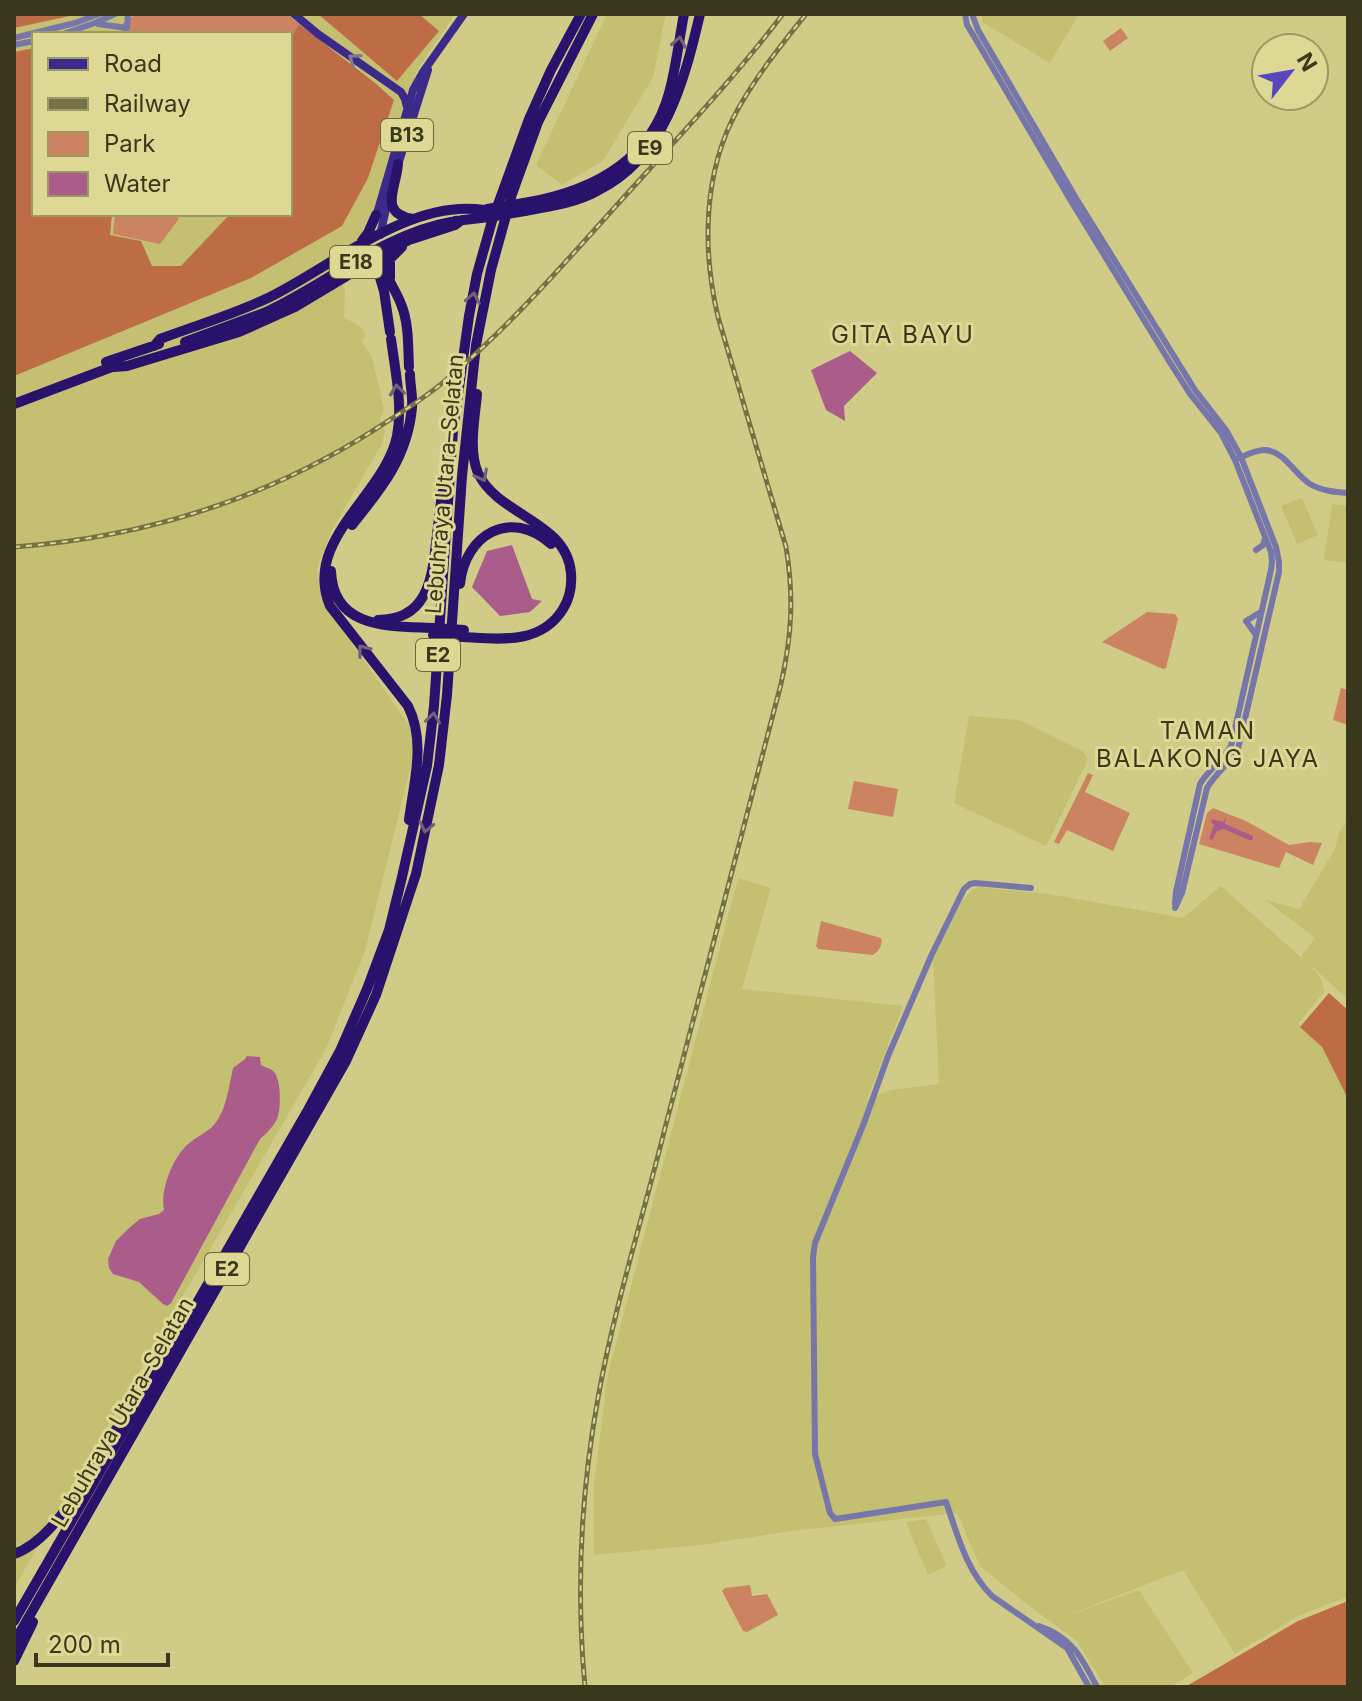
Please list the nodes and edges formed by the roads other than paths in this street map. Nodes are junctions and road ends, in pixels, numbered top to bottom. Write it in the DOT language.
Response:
graph roads {
  1 [pos="99,14"];
  2 [pos="115,14"];
  3 [pos="128,14"];
  4 [pos="294,14"];
  5 [pos="464,14"];
  6 [pos="581,14"];
  7 [pos="593,14"];
  8 [pos="684,14"];
  9 [pos="700,14"];
  10 [pos="965,14"];
  11 [pos="972,14"];
  12 [pos="95,23"];
  13 [pos="40,32"];
  14 [pos="69,32"];
  15 [pos="433,58"];
  16 [pos="407,108"];
  17 [pos="398,164"];
  18 [pos="525,207"];
  19 [pos="487,212"];
  20 [pos="376,215"];
  21 [pos="413,219"];
  22 [pos="455,219"];
  23 [pos="376,237"];
  24 [pos="409,240"];
  25 [pos="355,249"];
  26 [pos="378,257"];
  27 [pos="362,267"];
  28 [pos="386,286"];
  29 [pos="328,288"];
  30 [pos="264,310"];
  31 [pos="476,345"];
  32 [pos="154,346"];
  33 [pos="114,367"];
  34 [pos="14,396"];
  35 [pos="14,404"];
  36 [pos="453,430"];
  37 [pos="1238,459"];
  38 [pos="1348,493"];
  39 [pos="1265,537"];
  40 [pos="1256,550"];
  41 [pos="325,588"];
  42 [pos="1261,612"];
  43 [pos="357,617"];
  44 [pos="434,631"];
  45 [pos="464,634"];
  46 [pos="1256,635"];
  47 [pos="447,695"];
  48 [pos="402,877"];
  49 [pos="1031,888"];
  50 [pos="141,1398"];
  51 [pos="72,1541"];
  52 [pos="14,1554"];
  53 [pos="14,1621"];
  54 [pos="1035,1625"];
  55 [pos="14,1643"];
  56 [pos="1080,1655"];
  57 [pos="14,1661"];
  58 [pos="1089,1686"];
  59 [pos="1097,1687"];
  1 -- 13 [label="street"];
  2 -- 12 [label="street"];
  3 -- 12 [label="street"];
  16 -- 4 [label="main road, one-way"];
  5 -- 15 [label="main road, B13"];
  36 -- 6 [label="highway, Lebuhraya Utara–Selatan / E2, one-way"];
  7 -- 31 [label="highway, Lebuhraya Utara–Selatan / E2"];
  18 -- 8 [label="highway, E9, one-way"];
  9 -- 18 [label="highway, E9"];
  10 -- 37 [label="street"];
  11 -- 37 [label="street"];
  12 -- 14 [label="street"];
  15 -- 16 [label="main road, B13"];
  15 -- 17 [label="main road, B13"];
  16 -- 20 [label="main road, B13"];
  17 -- 21 [label="highway"];
  17 -- 23 [label="main road, B13"];
  18 -- 19 [label="highway, E9, bridge"];
  19 -- 21 [label="highway"];
  19 -- 22 [label="highway, E9"];
  20 -- 23 [label="main road, B13"];
  20 -- 25 [label="highway"];
  21 -- 23 [label="highway"];
  22 -- 24 [label="highway"];
  22 -- 30 [label="highway, E18, bridge"];
  23 -- 25 [label="highway"];
  23 -- 26 [label="highway"];
  24 -- 26 [label="highway"];
  24 -- 28 [label="highway"];
  25 -- 27 [label="highway"];
  25 -- 32 [label="highway"];
  26 -- 27 [label="highway"];
  26 -- 28 [label="highway"];
  27 -- 29 [label="highway"];
  28 -- 29 [label="highway"];
  41 -- 28 [label="highway, one-way"];
  28 -- 43 [label="highway"];
  29 -- 33 [label="highway"];
  30 -- 32 [label="highway, E18"];
  30 -- 33 [label="highway, E18"];
  31 -- 45 [label="highway, one-way"];
  31 -- 47 [label="highway, Lebuhraya Utara–Selatan / E2"];
  32 -- 34 [label="highway, E18"];
  33 -- 35 [label="highway, E18"];
  36 -- 43 [label="highway"];
  48 -- 36 [label="highway, Lebuhraya Utara–Selatan / E2, one-way"];
  37 -- 38 [label="street"];
  37 -- 39 [label="street"];
  37 -- 46 [label="street"];
  39 -- 40 [label="street"];
  39 -- 42 [label="street"];
  41 -- 44 [label="highway"];
  48 -- 41 [label="highway, one-way"];
  42 -- 46 [label="street"];
  42 -- 46 [label="street"];
  43 -- 44 [label="highway"];
  44 -- 45 [label="highway, bridge"];
  45 -- 47 [label="highway"];
  47 -- 51 [label="highway, Lebuhraya Utara–Selatan / E2, one-way"];
  48 -- 50 [label="highway, Lebuhraya Utara–Selatan / E2"];
  49 -- 54 [label="street"];
  50 -- 52 [label="highway"];
  50 -- 53 [label="highway, Lebuhraya Utara–Selatan / E2"];
  51 -- 55 [label="highway, Lebuhraya Utara–Selatan / E2"];
  51 -- 57 [label="highway"];
  54 -- 56 [label="street"];
  54 -- 58 [label="street"];
  56 -- 58 [label="street"];
  56 -- 59 [label="street"];
}
